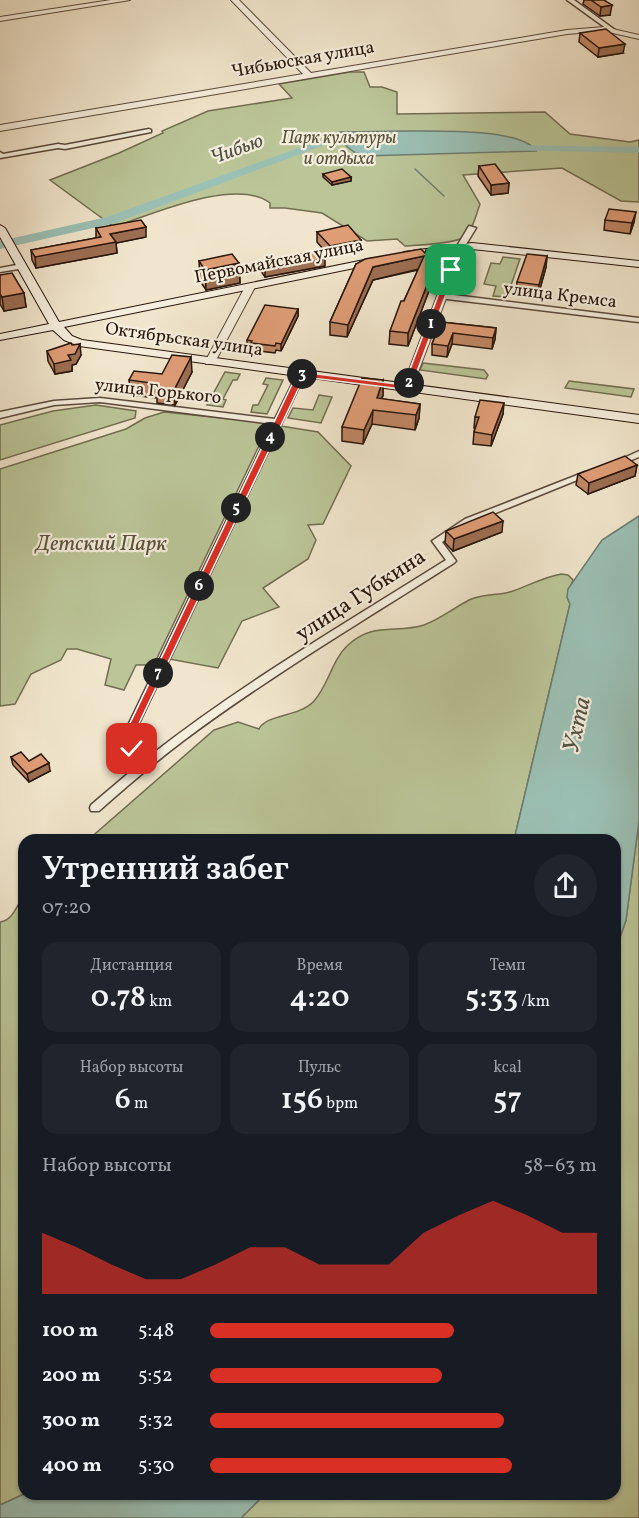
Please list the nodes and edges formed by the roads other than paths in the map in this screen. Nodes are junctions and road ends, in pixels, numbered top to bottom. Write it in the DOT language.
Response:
graph roads {
  1 [pos="126,0"];
  2 [pos="235,0"];
  3 [pos="570,0"];
  4 [pos="0,19"];
  5 [pos="612,30"];
  6 [pos="639,37"];
  7 [pos="309,76"];
  8 [pos="0,128"];
  9 [pos="149,130"];
  10 [pos="0,154"];
  11 [pos="472,228"];
  12 [pos="1,230"];
  13 [pos="461,246"];
  14 [pos="423,251"];
  15 [pos="454,263"];
  16 [pos="639,264"];
  17 [pos="22,266"];
  18 [pos="0,270"];
  19 [pos="250,287"];
  20 [pos="442,296"];
  21 [pos="639,320"];
  22 [pos="56,326"];
  23 [pos="0,337"];
  24 [pos="210,362"];
  25 [pos="301,374"];
  26 [pos="407,388"];
  27 [pos="0,415"];
  28 [pos="639,419"];
  29 [pos="277,422"];
  30 [pos="639,454"];
  31 [pos="150,759"];
  32 [pos="95,808"];
  1 -- 4 [label="street"];
  2 -- 7 [label="street"];
  3 -- 5 [label="street"];
  5 -- 6 [label="street, Чибьюская улица"];
  5 -- 7 [label="street, Чибьюская улица"];
  7 -- 8 [label="street, Чибьюская улица"];
  9 -- 10 [label="street"];
  11 -- 13 [label="street"];
  12 -- 17 [label="main road, Октябрьская улица"];
  13 -- 14 [label="main road, Первомайская улица"];
  13 -- 15 [label="street"];
  13 -- 16 [label="main road, Первомайская улица"];
  14 -- 15 [label="street"];
  14 -- 19 [label="main road, Первомайская улица"];
  15 -- 20 [label="street"];
  17 -- 18 [label="street"];
  17 -- 22 [label="main road, Октябрьская улица"];
  19 -- 22 [label="main road, Первомайская улица"];
  19 -- 24 [label="street"];
  20 -- 21 [label="street, улица Кремса"];
  20 -- 26 [label="street"];
  22 -- 23 [label="main road, Первомайская улица"];
  22 -- 24 [label="main road, Октябрьская улица"];
  24 -- 25 [label="main road, Октябрьская улица"];
  25 -- 26 [label="main road, Октябрьская улица"];
  25 -- 29 [label="street"];
  26 -- 28 [label="main road, Октябрьская улица"];
  27 -- 29 [label="street, улица Горького"];
  29 -- 31 [label="street"];
  30 -- 31 [label="street, улица Губкина"];
  31 -- 32 [label="street, улица Губкина"];
}
